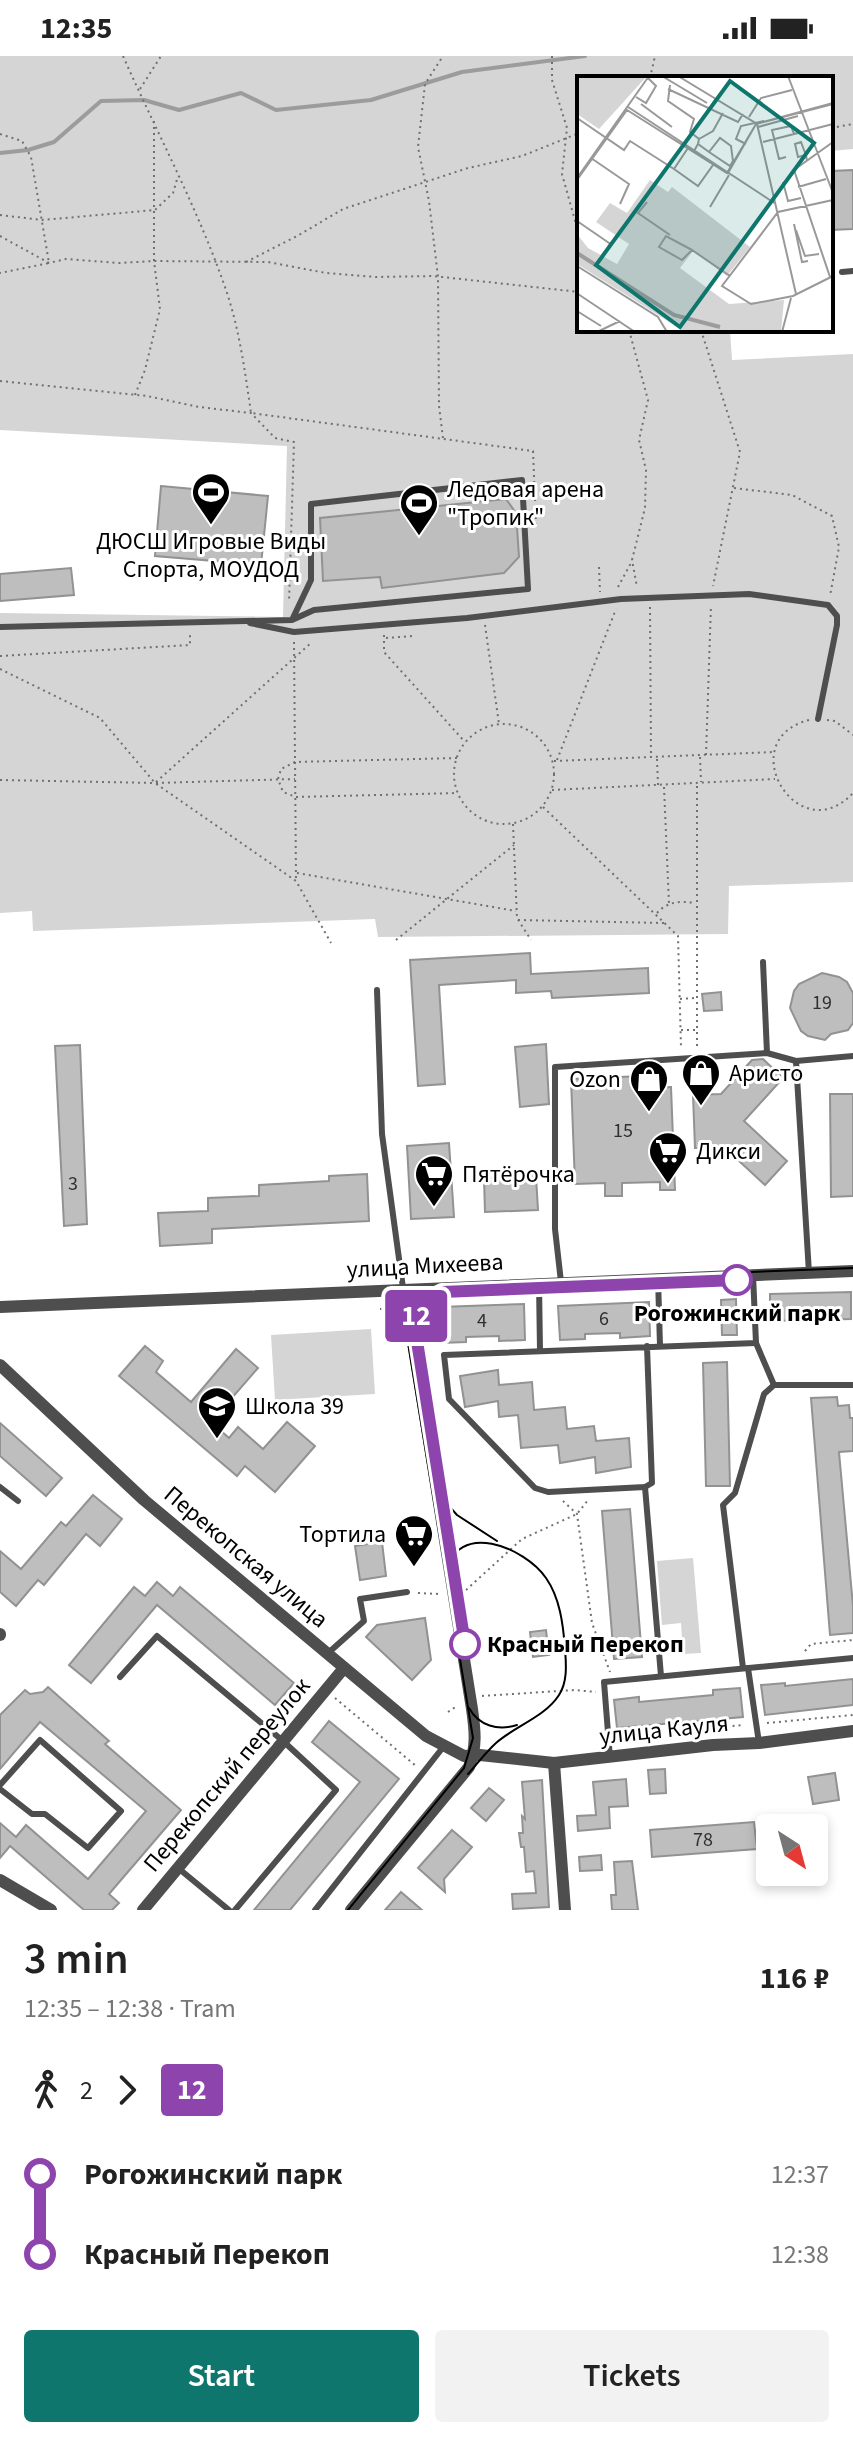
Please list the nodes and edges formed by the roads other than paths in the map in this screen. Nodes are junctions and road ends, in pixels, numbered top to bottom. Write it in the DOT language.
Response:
graph roads {
  1 [pos="853,271"];
  2 [pos="842,272"];
  3 [pos="290,620"];
  4 [pos="239,621"];
  5 [pos="0,627"];
  6 [pos="818,719"];
  7 [pos="763,962"];
  8 [pos="377,990"];
  9 [pos="767,1053"];
  10 [pos="853,1056"];
  11 [pos="796,1061"];
  12 [pos="853,1271"];
  13 [pos="809,1273"];
  14 [pos="753,1274"];
  15 [pos="658,1278"];
  16 [pos="561,1282"];
  17 [pos="539,1283"];
  18 [pos="440,1287"];
  19 [pos="403,1288"];
  20 [pos="0,1307"];
  21 [pos="756,1343"];
  22 [pos="647,1346"];
  23 [pos="660,1346"];
  24 [pos="540,1351"];
  25 [pos="0,1365"];
  26 [pos="774,1385"];
  27 [pos="853,1385"];
  28 [pos="0,1487"];
  29 [pos="645,1487"];
  30 [pos="18,1501"];
  31 [pos="407,1592"];
  32 [pos="327,1654"];
  33 [pos="853,1658"];
  34 [pos="344,1668"];
  35 [pos="746,1668"];
  36 [pos="661,1676"];
  37 [pos="120,1677"];
  38 [pos="853,1731"];
  39 [pos="283,1741"];
  40 [pos="759,1743"];
  41 [pos="444,1746"];
  42 [pos="477,1755"];
  43 [pos="610,1758"];
  44 [pos="554,1763"];
  45 [pos="0,1787"];
  46 [pos="178,1868"];
  47 [pos="0,1880"];
  48 [pos="51,1910"];
  49 [pos="143,1910"];
  50 [pos="232,1910"];
  51 [pos="315,1910"];
  52 [pos="351,1910"];
  53 [pos="565,1910"];
  1 -- 2 [label="lane"];
  3 -- 3 [label="lane"];
  3 -- 4 [label="lane"];
  4 -- 5 [label="lane"];
  4 -- 6 [label="lane"];
  7 -- 9 [label="lane"];
  8 -- 19 [label="lane"];
  9 -- 11 [label="lane"];
  9 -- 16 [label="lane"];
  10 -- 11 [label="lane"];
  11 -- 13 [label="lane"];
  12 -- 13 [label="street, улица Михеева"];
  13 -- 14 [label="street, улица Михеева"];
  14 -- 15 [label="street, улица Михеева"];
  14 -- 21 [label="lane"];
  15 -- 16 [label="street, улица Михеева"];
  15 -- 23 [label="lane"];
  16 -- 17 [label="street, улица Михеева"];
  17 -- 18 [label="street, улица Михеева"];
  17 -- 24 [label="lane"];
  18 -- 19 [label="street, улица Михеева"];
  18 -- 42 [label="street"];
  19 -- 20 [label="street, улица Михеева"];
  21 -- 23 [label="lane"];
  21 -- 26 [label="lane"];
  22 -- 23 [label="lane"];
  22 -- 24 [label="lane"];
  22 -- 29 [label="lane"];
  24 -- 29 [label="lane"];
  25 -- 32 [label="street, Перекопская улица"];
  26 -- 27 [label="lane"];
  26 -- 35 [label="lane"];
  28 -- 30 [label="lane"];
  29 -- 36 [label="lane"];
  31 -- 32 [label="lane"];
  32 -- 34 [label="street, Перекопская улица"];
  33 -- 35 [label="lane"];
  34 -- 39 [label="street, Перекопский переулок"];
  34 -- 41 [label="street, Перекопская улица"];
  35 -- 36 [label="lane"];
  35 -- 40 [label="lane"];
  36 -- 43 [label="lane"];
  37 -- 39 [label="lane"];
  38 -- 40 [label="street, улица Кауля"];
  39 -- 46 [label="street, Перекопский переулок"];
  39 -- 50 [label="lane"];
  40 -- 43 [label="street, улица Кауля"];
  41 -- 42 [label="street, Перекопская улица"];
  41 -- 51 [label="lane"];
  42 -- 44 [label="street, улица Кауля"];
  42 -- 52 [label="street"];
  43 -- 44 [label="street, улица Кауля"];
  44 -- 53 [label="street"];
  45 -- 45 [label="lane"];
  46 -- 49 [label="street, Перекопский переулок"];
  46 -- 50 [label="lane"];
  47 -- 48 [label="street"];
}
